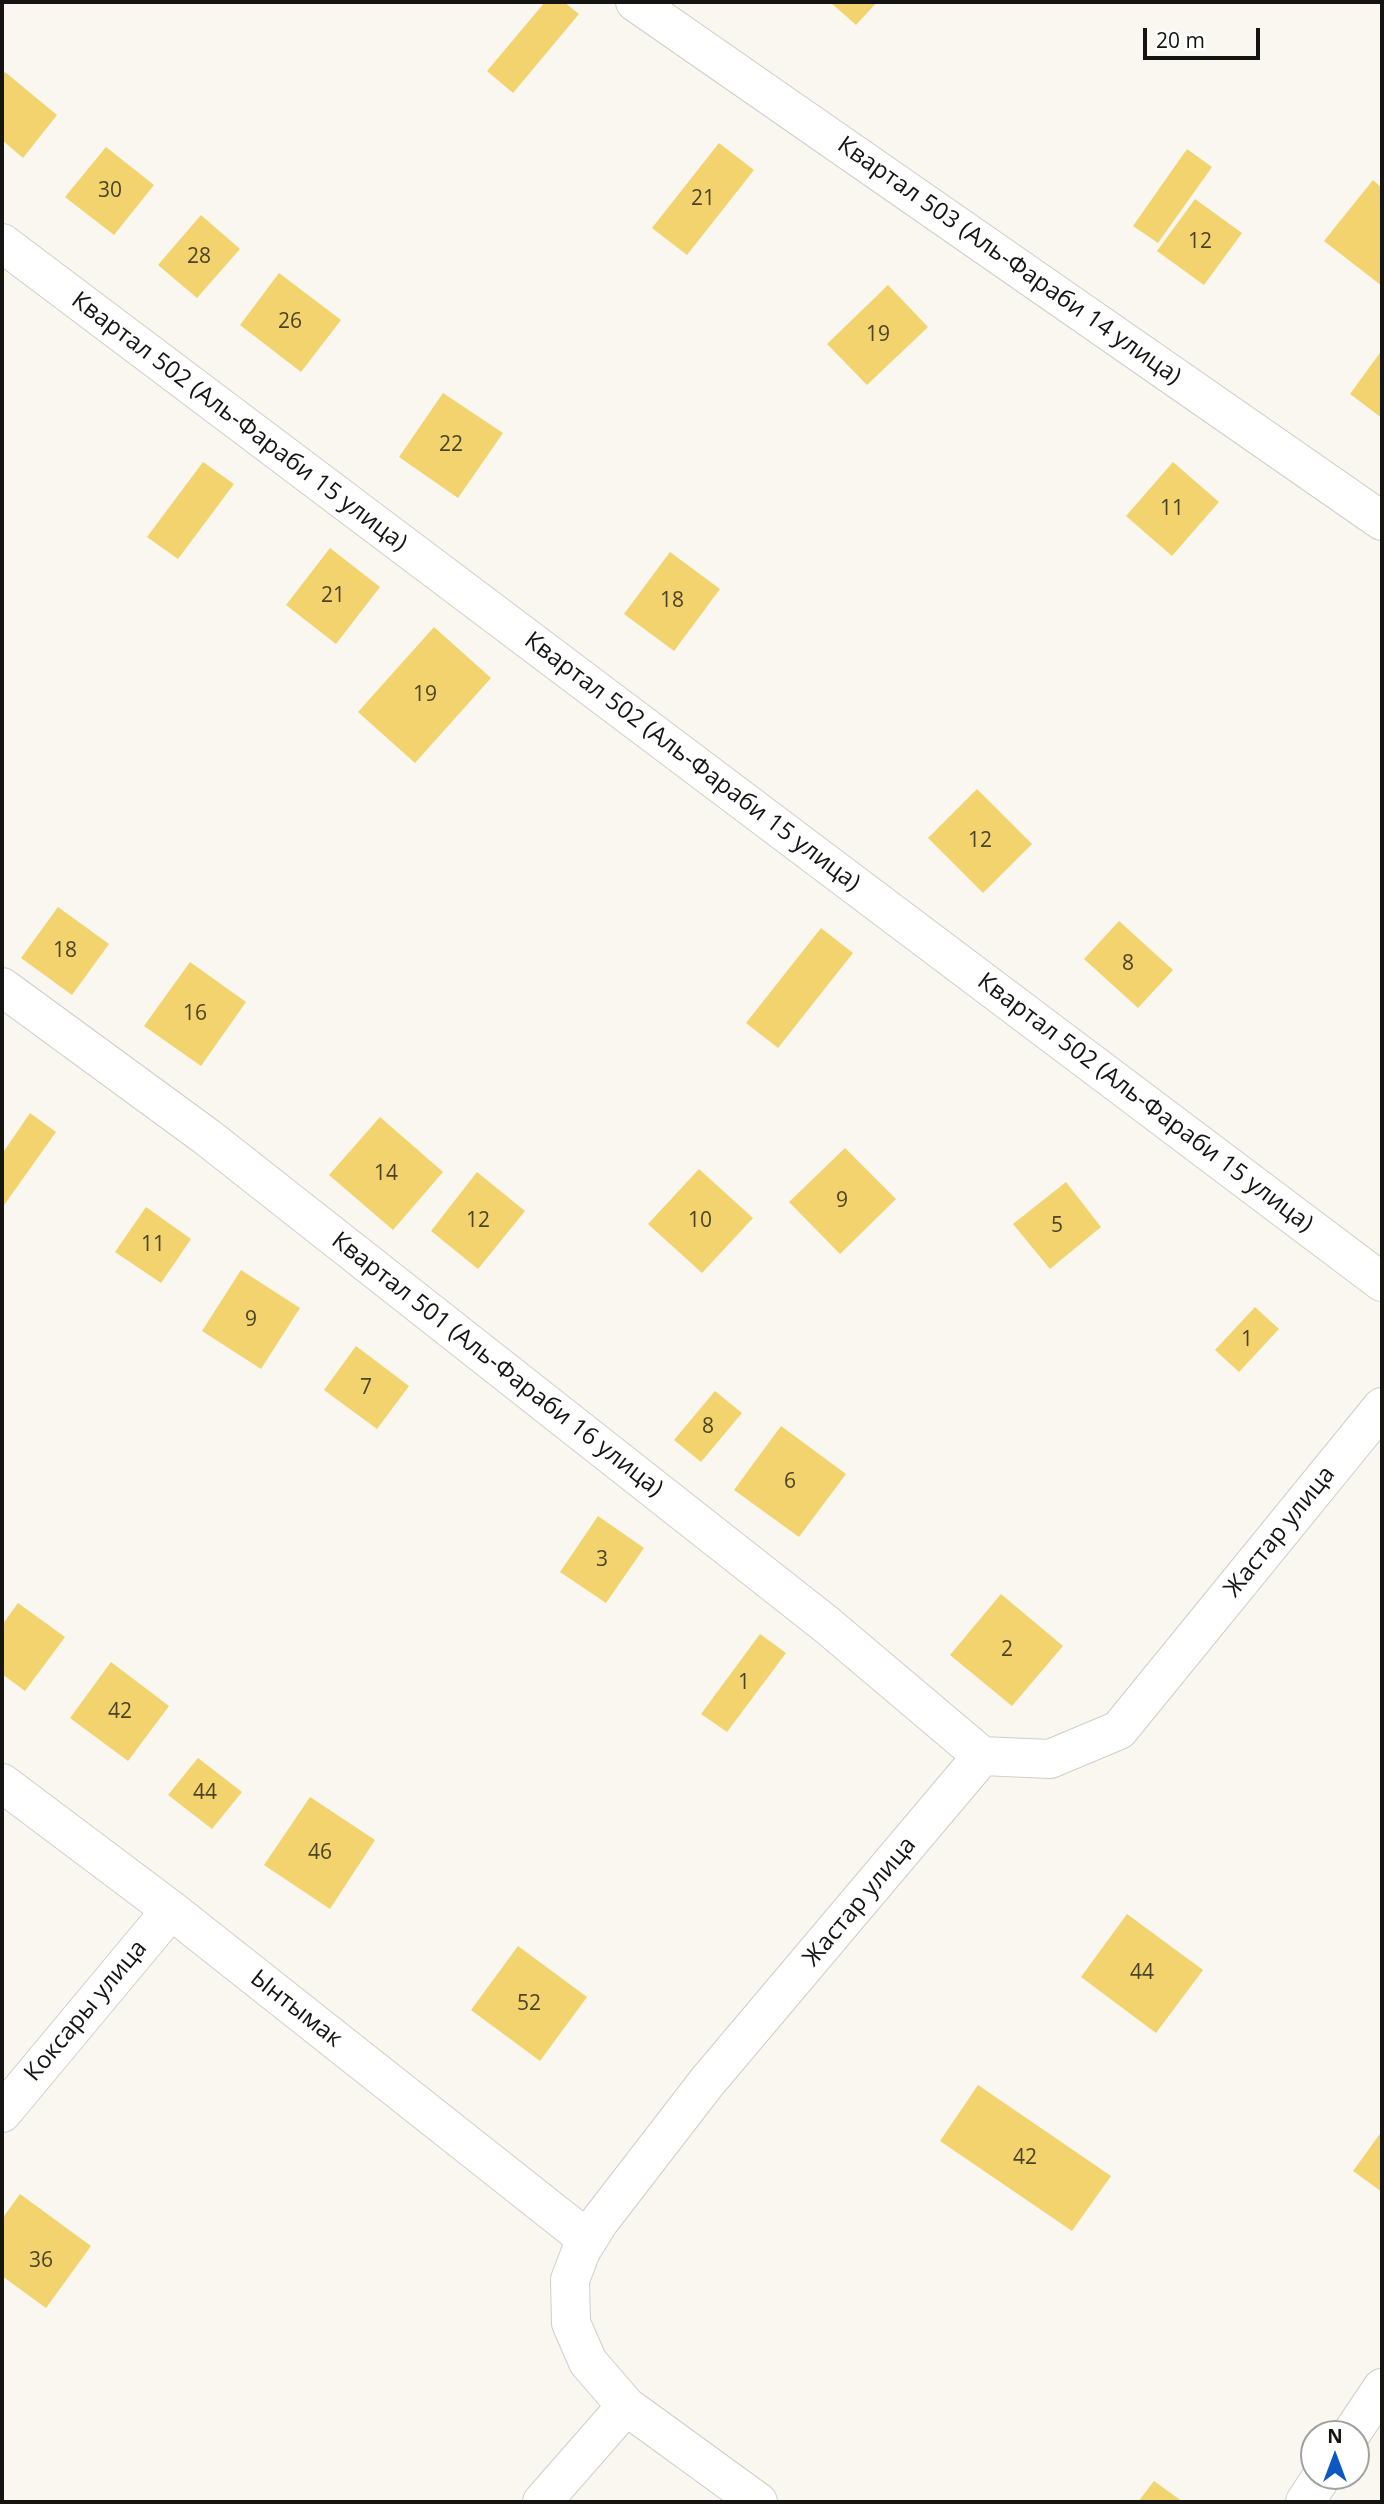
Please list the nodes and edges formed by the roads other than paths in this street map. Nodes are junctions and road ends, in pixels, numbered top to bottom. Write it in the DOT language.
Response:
graph roads {
  1 [pos="635,2"];
  2 [pos="2,243"];
  3 [pos="1382,521"];
  4 [pos="2,987"];
  5 [pos="1382,1282"];
  6 [pos="1382,1407"];
  7 [pos="982,1756"];
  8 [pos="2,1783"];
  9 [pos="171,1910"];
  10 [pos="2,2113"];
  11 [pos="587,2239"];
  12 [pos="1382,2388"];
  13 [pos="626,2406"];
  14 [pos="1360,2420"];
  15 [pos="542,2502"];
  16 [pos="758,2502"];
  1 -- 3 [label="street, Квартал 503 (Аль-Фараби 14 улица)"];
  2 -- 5 [label="street, Квартал 502 (Аль-Фараби 15 улица)"];
  4 -- 7 [label="street, Квартал 501 (Аль-Фараби 16 улица)"];
  6 -- 7 [label="street, Жастар улица"];
  7 -- 11 [label="street, Жастар улица"];
  8 -- 9 [label="street, Ынтымак"];
  9 -- 10 [label="street, Коксары улица"];
  9 -- 11 [label="street, Ынтымак"];
  11 -- 13 [label="street, Жастар улица"];
  12 -- 14 [label="street"];
  13 -- 15 [label="street"];
  13 -- 16 [label="street"];
}
